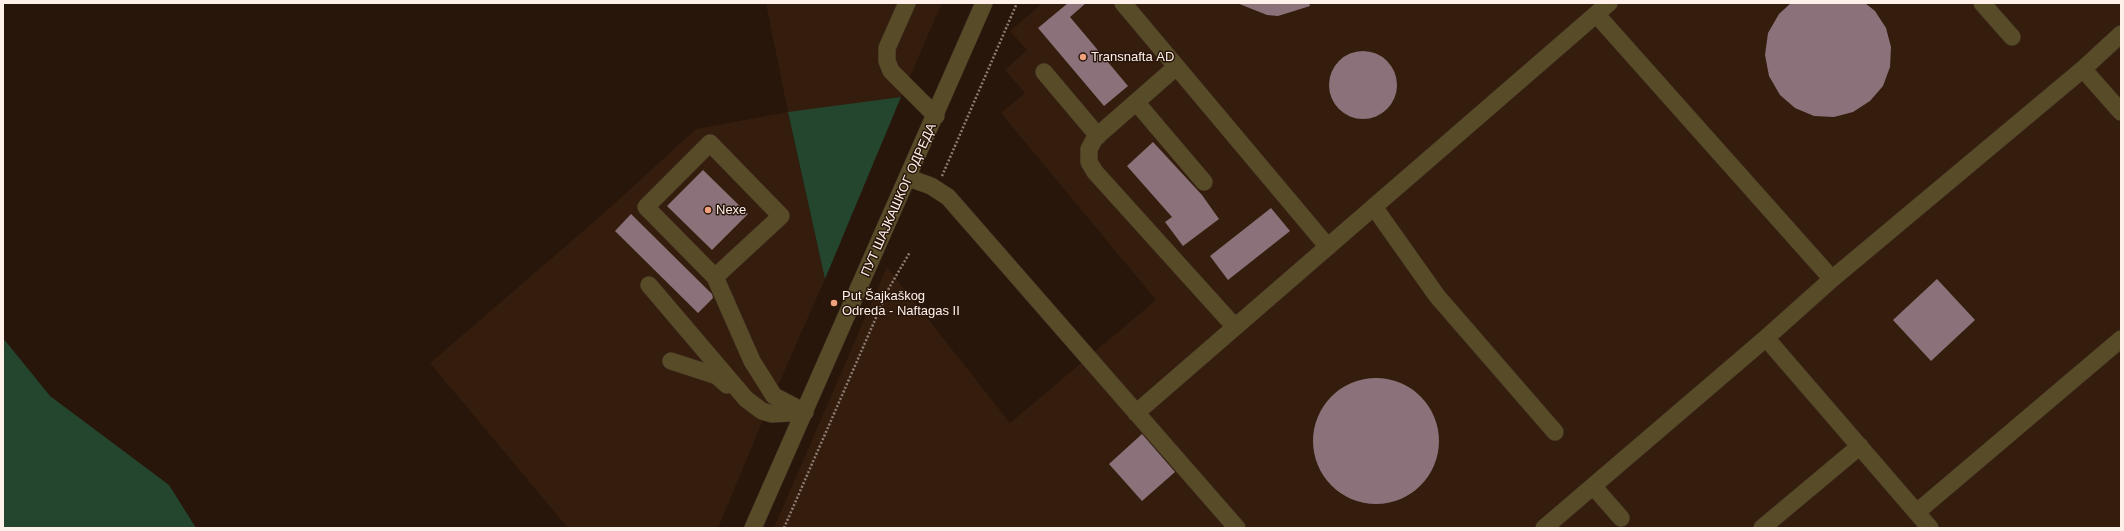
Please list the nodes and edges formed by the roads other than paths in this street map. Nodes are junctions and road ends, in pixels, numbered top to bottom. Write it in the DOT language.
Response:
graph roads {
  1 [pos="907,3"];
  2 [pos="984,3"];
  3 [pos="1123,3"];
  4 [pos="1609,3"];
  5 [pos="1982,3"];
  6 [pos="1596,14"];
  7 [pos="2121,34"];
  8 [pos="2012,37"];
  9 [pos="1176,67"];
  10 [pos="2083,69"];
  11 [pos="1044,72"];
  12 [pos="1136,102"];
  13 [pos="2121,112"];
  14 [pos="936,116"];
  15 [pos="1098,136"];
  16 [pos="909,178"];
  17 [pos="1204,182"];
  18 [pos="1374,207"];
  19 [pos="1328,247"];
  20 [pos="715,277"];
  21 [pos="1832,279"];
  22 [pos="649,285"];
  23 [pos="1235,327"];
  24 [pos="1766,338"];
  25 [pos="2121,339"];
  26 [pos="671,361"];
  27 [pos="746,399"];
  28 [pos="805,412"];
  29 [pos="1136,413"];
  30 [pos="1555,432"];
  31 [pos="1860,446"];
  32 [pos="1593,486"];
  33 [pos="1917,512"];
  34 [pos="1621,518"];
  35 [pos="753,528"];
  36 [pos="1237,528"];
  37 [pos="1544,528"];
  38 [pos="1762,528"];
  39 [pos="1930,528"];
  1 -- 14 [label="street"];
  2 -- 14 [label="street, ПУТ ШАЈКАШКОГ ОДРЕДА"];
  3 -- 9 [label="street"];
  4 -- 6 [label="street"];
  5 -- 8 [label="street"];
  6 -- 18 [label="street"];
  6 -- 21 [label="street"];
  7 -- 10 [label="street"];
  9 -- 12 [label="street"];
  9 -- 19 [label="street"];
  10 -- 13 [label="street"];
  10 -- 21 [label="street"];
  11 -- 15 [label="street"];
  12 -- 15 [label="street"];
  12 -- 17 [label="street"];
  14 -- 16 [label="street, ПУТ ШАЈКАШКОГ ОДРЕДА"];
  15 -- 23 [label="street"];
  16 -- 28 [label="street, ПУТ ШАЈКАШКОГ ОДРЕДА"];
  16 -- 29 [label="street"];
  18 -- 19 [label="street"];
  18 -- 30 [label="street"];
  19 -- 23 [label="street"];
  20 -- 20 [label="street"];
  20 -- 28 [label="street"];
  21 -- 24 [label="street"];
  22 -- 27 [label="street"];
  23 -- 29 [label="street"];
  24 -- 31 [label="street"];
  24 -- 32 [label="street"];
  25 -- 33 [label="street"];
  26 -- 27 [label="street"];
  27 -- 28 [label="street"];
  28 -- 35 [label="street, ПУТ ШАЈКАШКОГ ОДРЕДА"];
  29 -- 36 [label="street"];
  31 -- 33 [label="street"];
  31 -- 38 [label="street"];
  32 -- 34 [label="street"];
  32 -- 37 [label="street"];
  33 -- 39 [label="street"];
}
